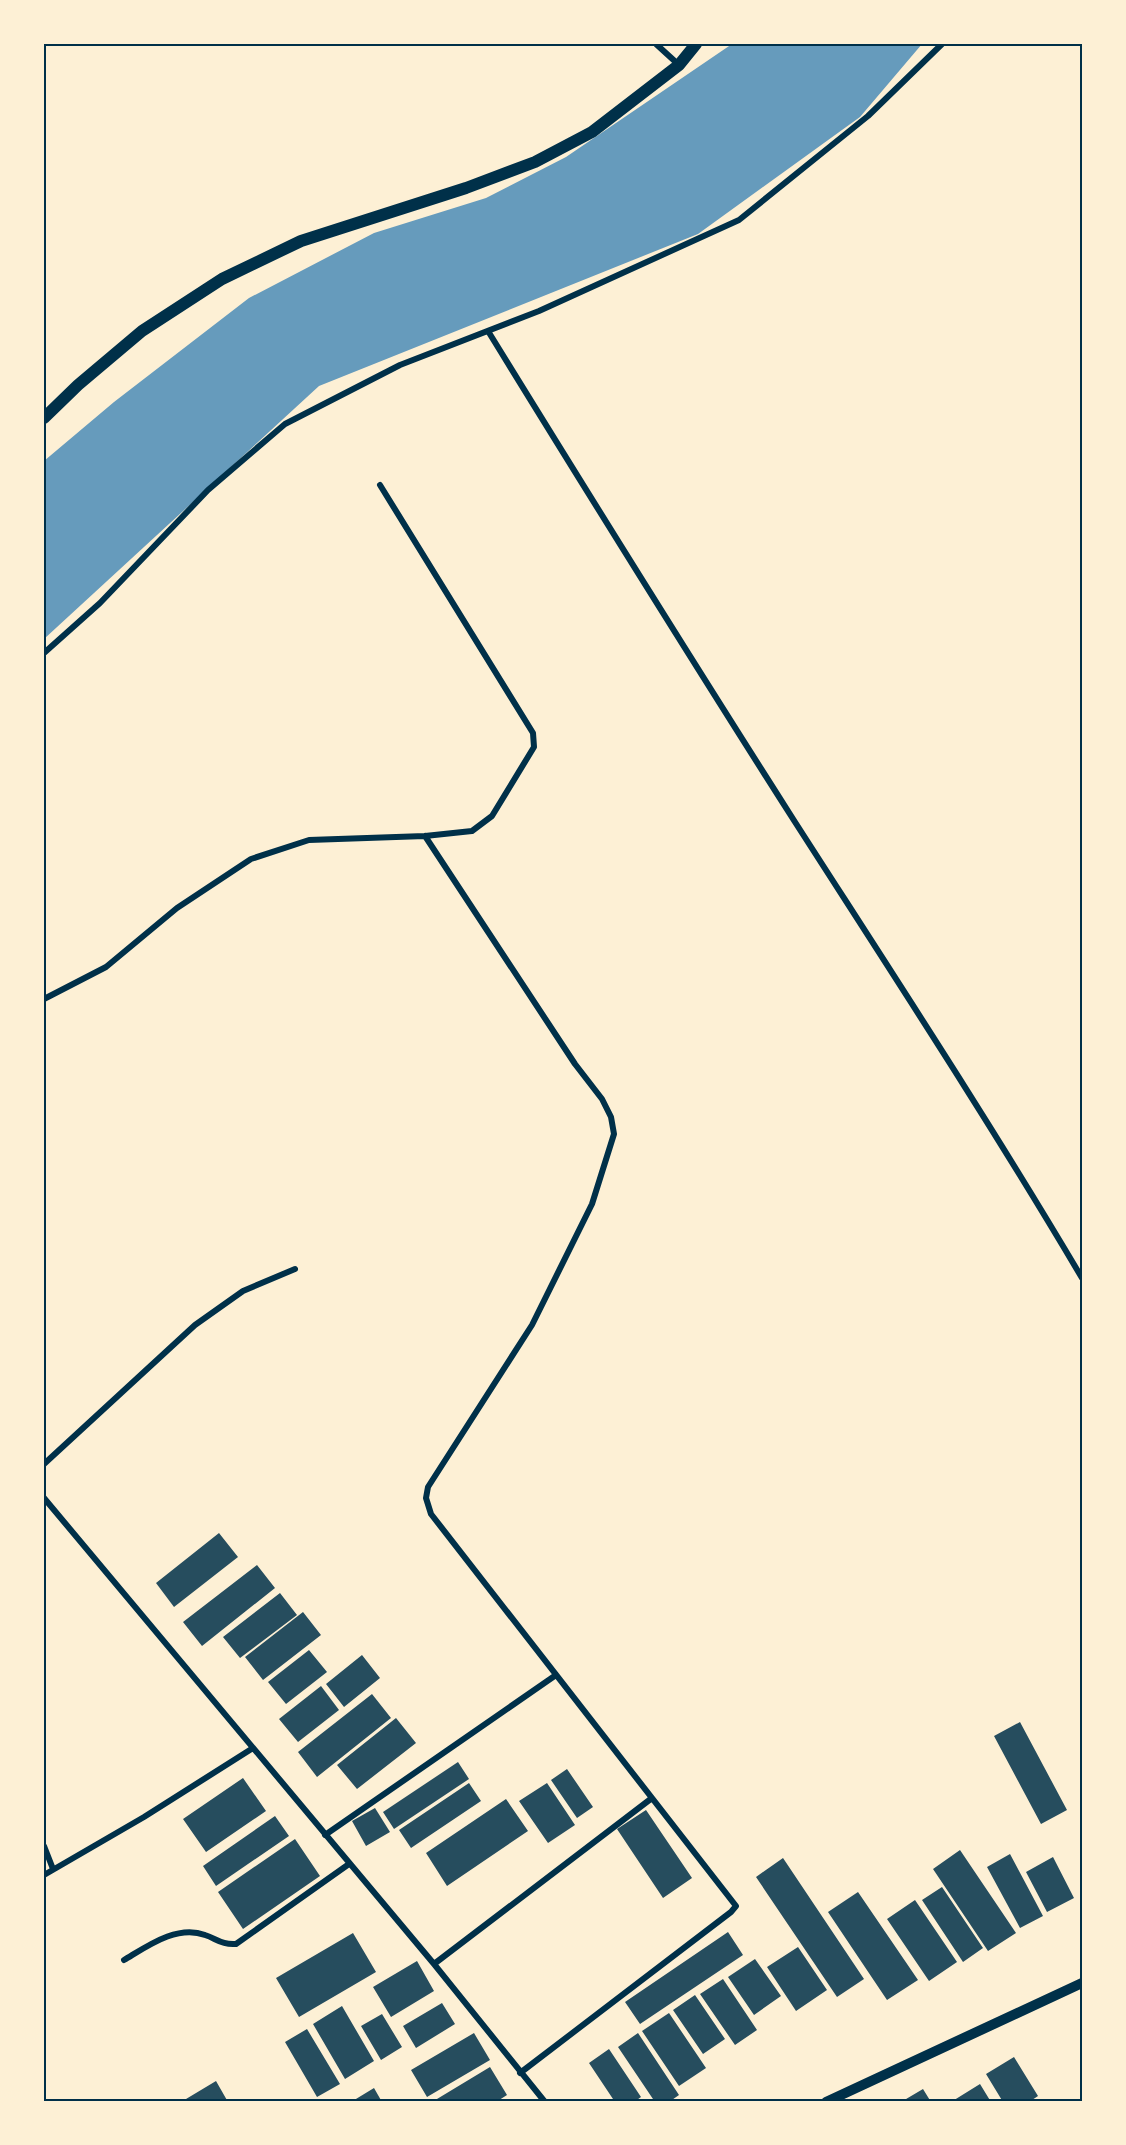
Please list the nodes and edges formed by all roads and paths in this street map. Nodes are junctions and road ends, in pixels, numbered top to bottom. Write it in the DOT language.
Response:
graph roads {
  1 [pos="656,44"];
  2 [pos="696,44"];
  3 [pos="942,44"];
  4 [pos="679,65"];
  5 [pos="488,331"];
  6 [pos="44,418"];
  7 [pos="380,485"];
  8 [pos="44,653"];
  9 [pos="425,836"];
  10 [pos="44,999"];
  11 [pos="295,1269"];
  12 [pos="1083,1278"];
  13 [pos="44,1464"];
  14 [pos="44,1498"];
  15 [pos="556,1675"];
  16 [pos="253,1748"];
  17 [pos="652,1798"];
  18 [pos="325,1835"];
  19 [pos="44,1846"];
  20 [pos="349,1864"];
  21 [pos="53,1869"];
  22 [pos="44,1875"];
  23 [pos="124,1960"];
  24 [pos="434,1964"];
  25 [pos="1083,1983"];
  26 [pos="520,2073"];
  27 [pos="545,2102"];
  28 [pos="826,2102"];
  1 -- 4 [label="street"];
  2 -- 4 [label="main road"];
  3 -- 5 [label="street"];
  4 -- 6 [label="main road"];
  5 -- 8 [label="street"];
  5 -- 12 [label="street"];
  7 -- 9 [label="street"];
  9 -- 10 [label="street"];
  9 -- 15 [label="street"];
  11 -- 13 [label="street"];
  14 -- 16 [label="street"];
  15 -- 17 [label="street"];
  15 -- 18 [label="street"];
  16 -- 18 [label="street"];
  16 -- 21 [label="street"];
  17 -- 24 [label="street"];
  17 -- 26 [label="street"];
  18 -- 20 [label="street"];
  19 -- 21 [label="street"];
  20 -- 23 [label="street"];
  20 -- 24 [label="street"];
  21 -- 22 [label="street"];
  24 -- 26 [label="street"];
  25 -- 28 [label="street"];
  26 -- 27 [label="street"];
}
